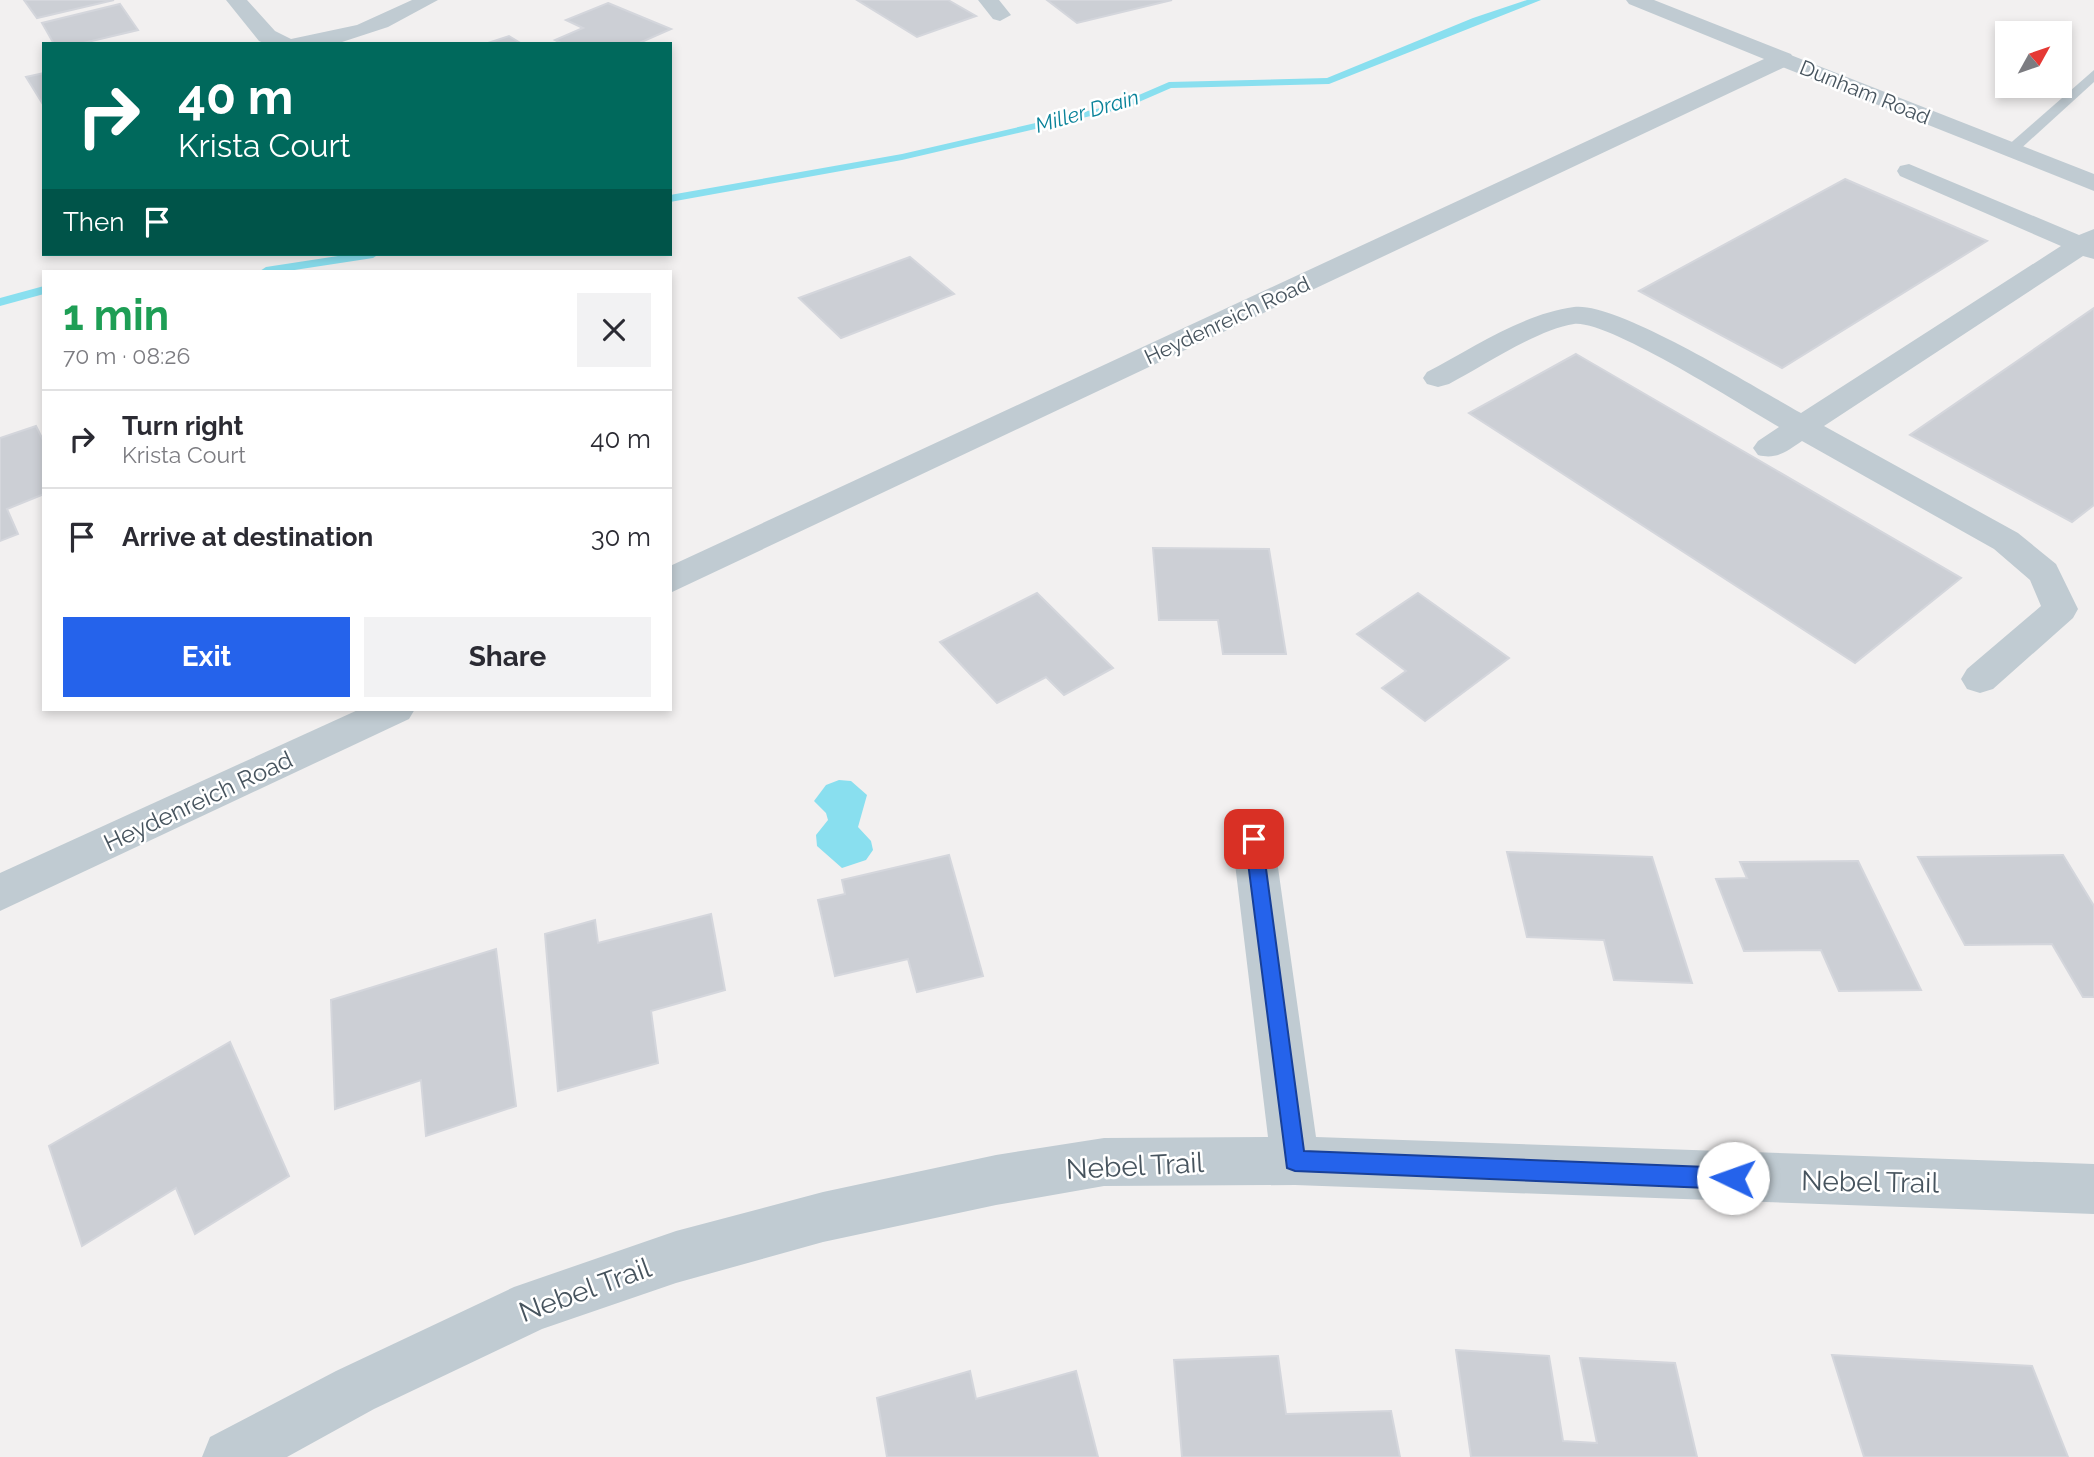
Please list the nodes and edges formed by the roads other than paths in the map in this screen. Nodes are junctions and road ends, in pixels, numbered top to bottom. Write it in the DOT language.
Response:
graph roads {
  1 [pos="236,0"];
  2 [pos="428,0"];
  3 [pos="1636,0"];
  4 [pos="279,42"];
  5 [pos="320,42"];
  6 [pos="1783,59"];
  7 [pos="2094,74"];
  8 [pos="2011,150"];
  9 [pos="1909,171"];
  10 [pos="2094,183"];
  11 [pos="2090,245"];
  12 [pos="1438,378"];
  13 [pos="1802,427"];
  14 [pos="1769,449"];
  15 [pos="672,580"];
  16 [pos="1980,679"];
  17 [pos="392,711"];
  18 [pos="1254,839"];
  19 [pos="0,893"];
  20 [pos="1295,1161"];
  21 [pos="2094,1189"];
  22 [pos="230,1457"];
  1 -- 4 [label="street"];
  2 -- 5 [label="street"];
  3 -- 6 [label="street, Dunham Road"];
  6 -- 8 [label="street, Dunham Road"];
  6 -- 15 [label="street, Heydenreich Road"];
  7 -- 8 [label="lane"];
  8 -- 10 [label="street, Dunham Road"];
  9 -- 11 [label="street"];
  11 -- 13 [label="street"];
  12 -- 13 [label="street"];
  13 -- 14 [label="street"];
  13 -- 16 [label="street"];
  17 -- 19 [label="street, Heydenreich Road"];
  18 -- 20 [label="street"];
  20 -- 21 [label="street, Nebel Trail"];
  20 -- 22 [label="street, Nebel Trail"];
}
